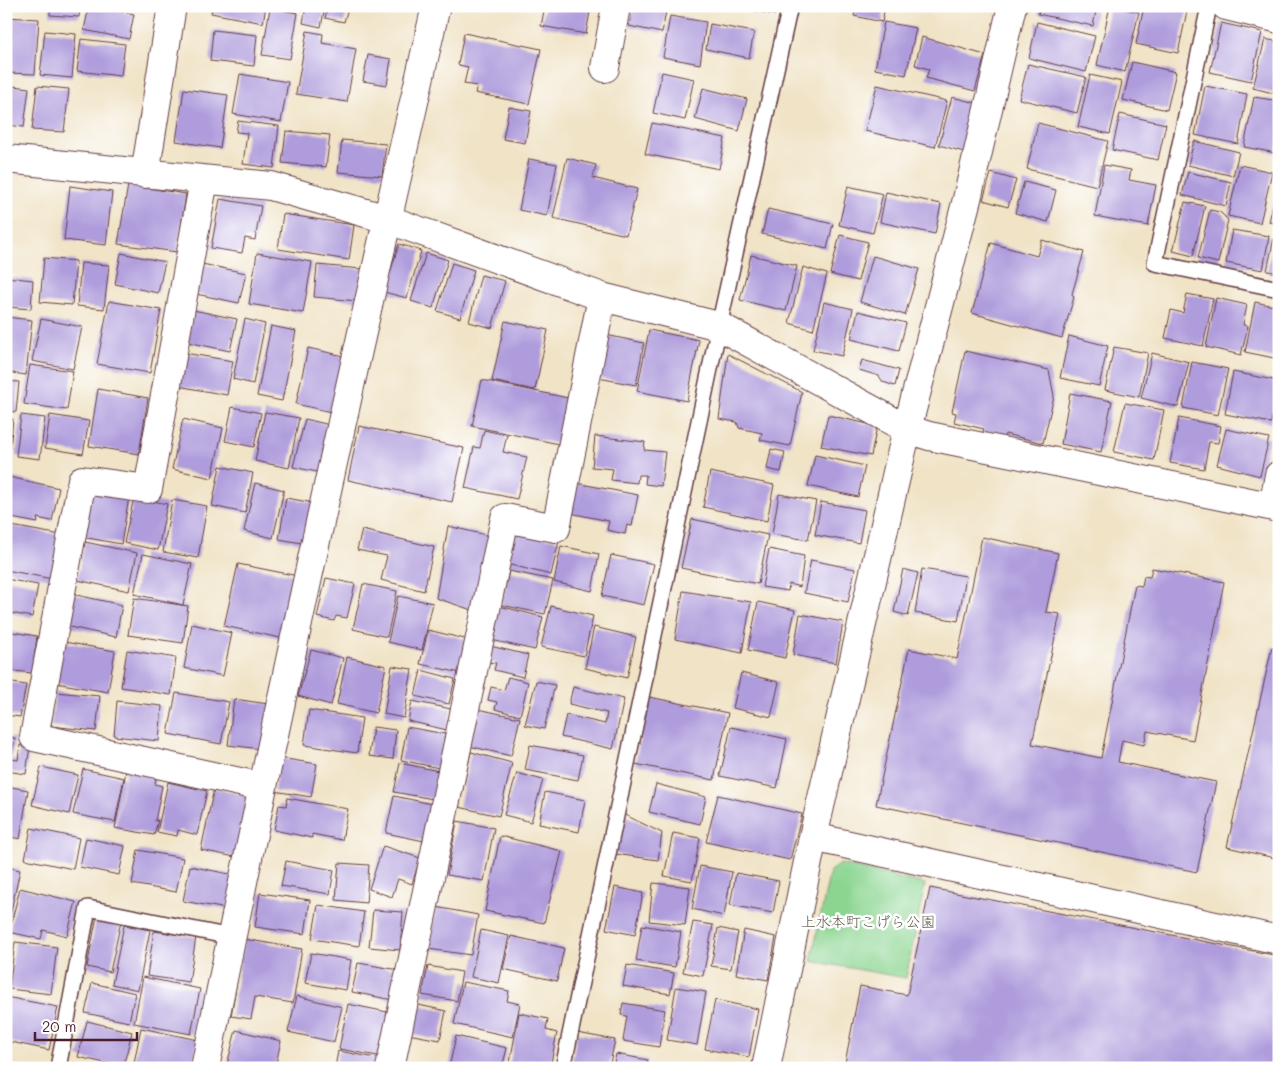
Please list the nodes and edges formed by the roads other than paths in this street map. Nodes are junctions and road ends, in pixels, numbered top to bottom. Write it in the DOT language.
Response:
graph roads {
  1 [pos="172,6"];
  2 [pos="436,6"];
  3 [pos="616,6"];
  4 [pos="790,6"];
  5 [pos="1012,6"];
  6 [pos="1209,6"];
  7 [pos="1226,6"];
  8 [pos="1279,19"];
  9 [pos="604,68"];
  10 [pos="6,159"];
  11 [pos="145,174"];
  12 [pos="204,180"];
  13 [pos="387,219"];
  14 [pos="1279,289"];
  15 [pos="602,297"];
  16 [pos="718,326"];
  17 [pos="907,428"];
  18 [pos="1279,475"];
  19 [pos="1276,508"];
  20 [pos="263,787"];
  21 [pos="813,837"];
  22 [pos="231,937"];
  23 [pos="1279,940"];
  24 [pos="58,1068"];
  25 [pos="205,1068"];
  26 [pos="390,1068"];
  27 [pos="563,1068"];
  28 [pos="766,1068"];
  1 -- 11 [label="street"];
  2 -- 13 [label="street"];
  3 -- 9 [label="street"];
  4 -- 16 [label="lane"];
  5 -- 17 [label="street"];
  6 -- 14 [label="lane"];
  7 -- 8 [label="street"];
  10 -- 11 [label="street"];
  11 -- 12 [label="street"];
  12 -- 13 [label="street"];
  12 -- 20 [label="street"];
  13 -- 15 [label="street"];
  13 -- 20 [label="street"];
  15 -- 16 [label="street"];
  15 -- 26 [label="street"];
  16 -- 17 [label="street"];
  16 -- 27 [label="lane"];
  17 -- 19 [label="street"];
  17 -- 21 [label="street"];
  18 -- 19 [label="street"];
  20 -- 22 [label="street"];
  21 -- 23 [label="street"];
  21 -- 28 [label="street"];
  22 -- 24 [label="lane"];
  22 -- 25 [label="street"];
}
